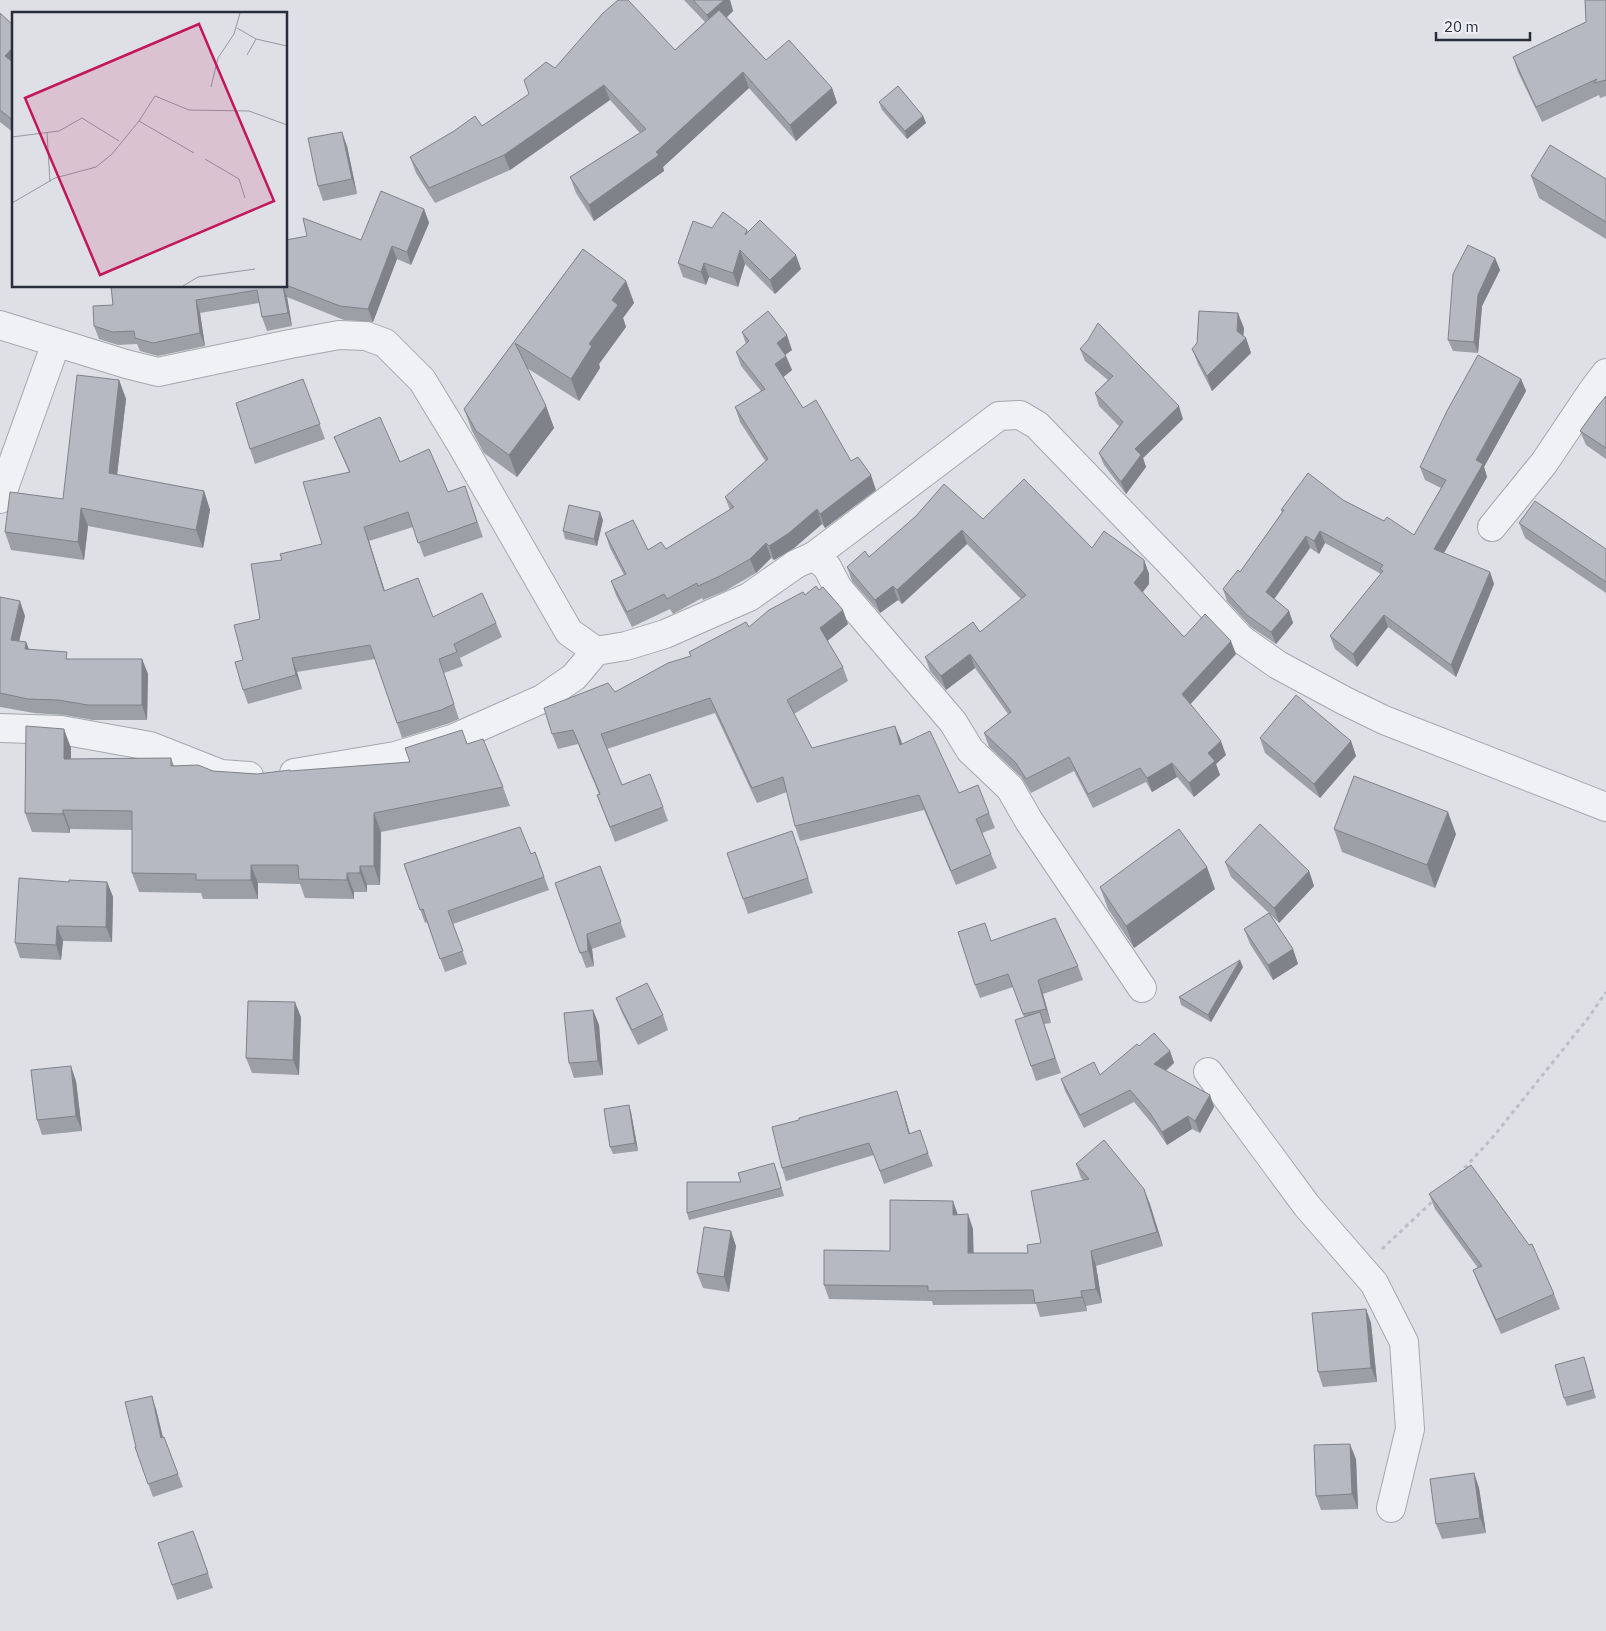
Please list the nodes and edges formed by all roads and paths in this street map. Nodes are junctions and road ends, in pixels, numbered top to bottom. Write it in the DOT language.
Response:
graph roads {
  1 [pos="0,325"];
  2 [pos="56,343"];
  3 [pos="1606,373"];
  4 [pos="0,499"];
  5 [pos="1492,527"];
  6 [pos="814,556"];
  7 [pos="596,651"];
  8 [pos="0,728"];
  9 [pos="1606,806"];
  10 [pos="1142,988"];
  11 [pos="1606,992"];
  12 [pos="1208,1072"];
  13 [pos="1454,1179"];
  14 [pos="1440,1193"];
  15 [pos="1361,1268"];
  16 [pos="1392,1508"];
  1 -- 2 [label="street"];
  2 -- 4 [label="street"];
  2 -- 7 [label="street"];
  3 -- 5 [label="street"];
  6 -- 7 [label="street"];
  6 -- 9 [label="street"];
  6 -- 10 [label="street"];
  7 -- 8 [label="street"];
  11 -- 13 [label="path"];
  12 -- 15 [label="street"];
  14 -- 15 [label="path"];
  15 -- 16 [label="street"];
}
